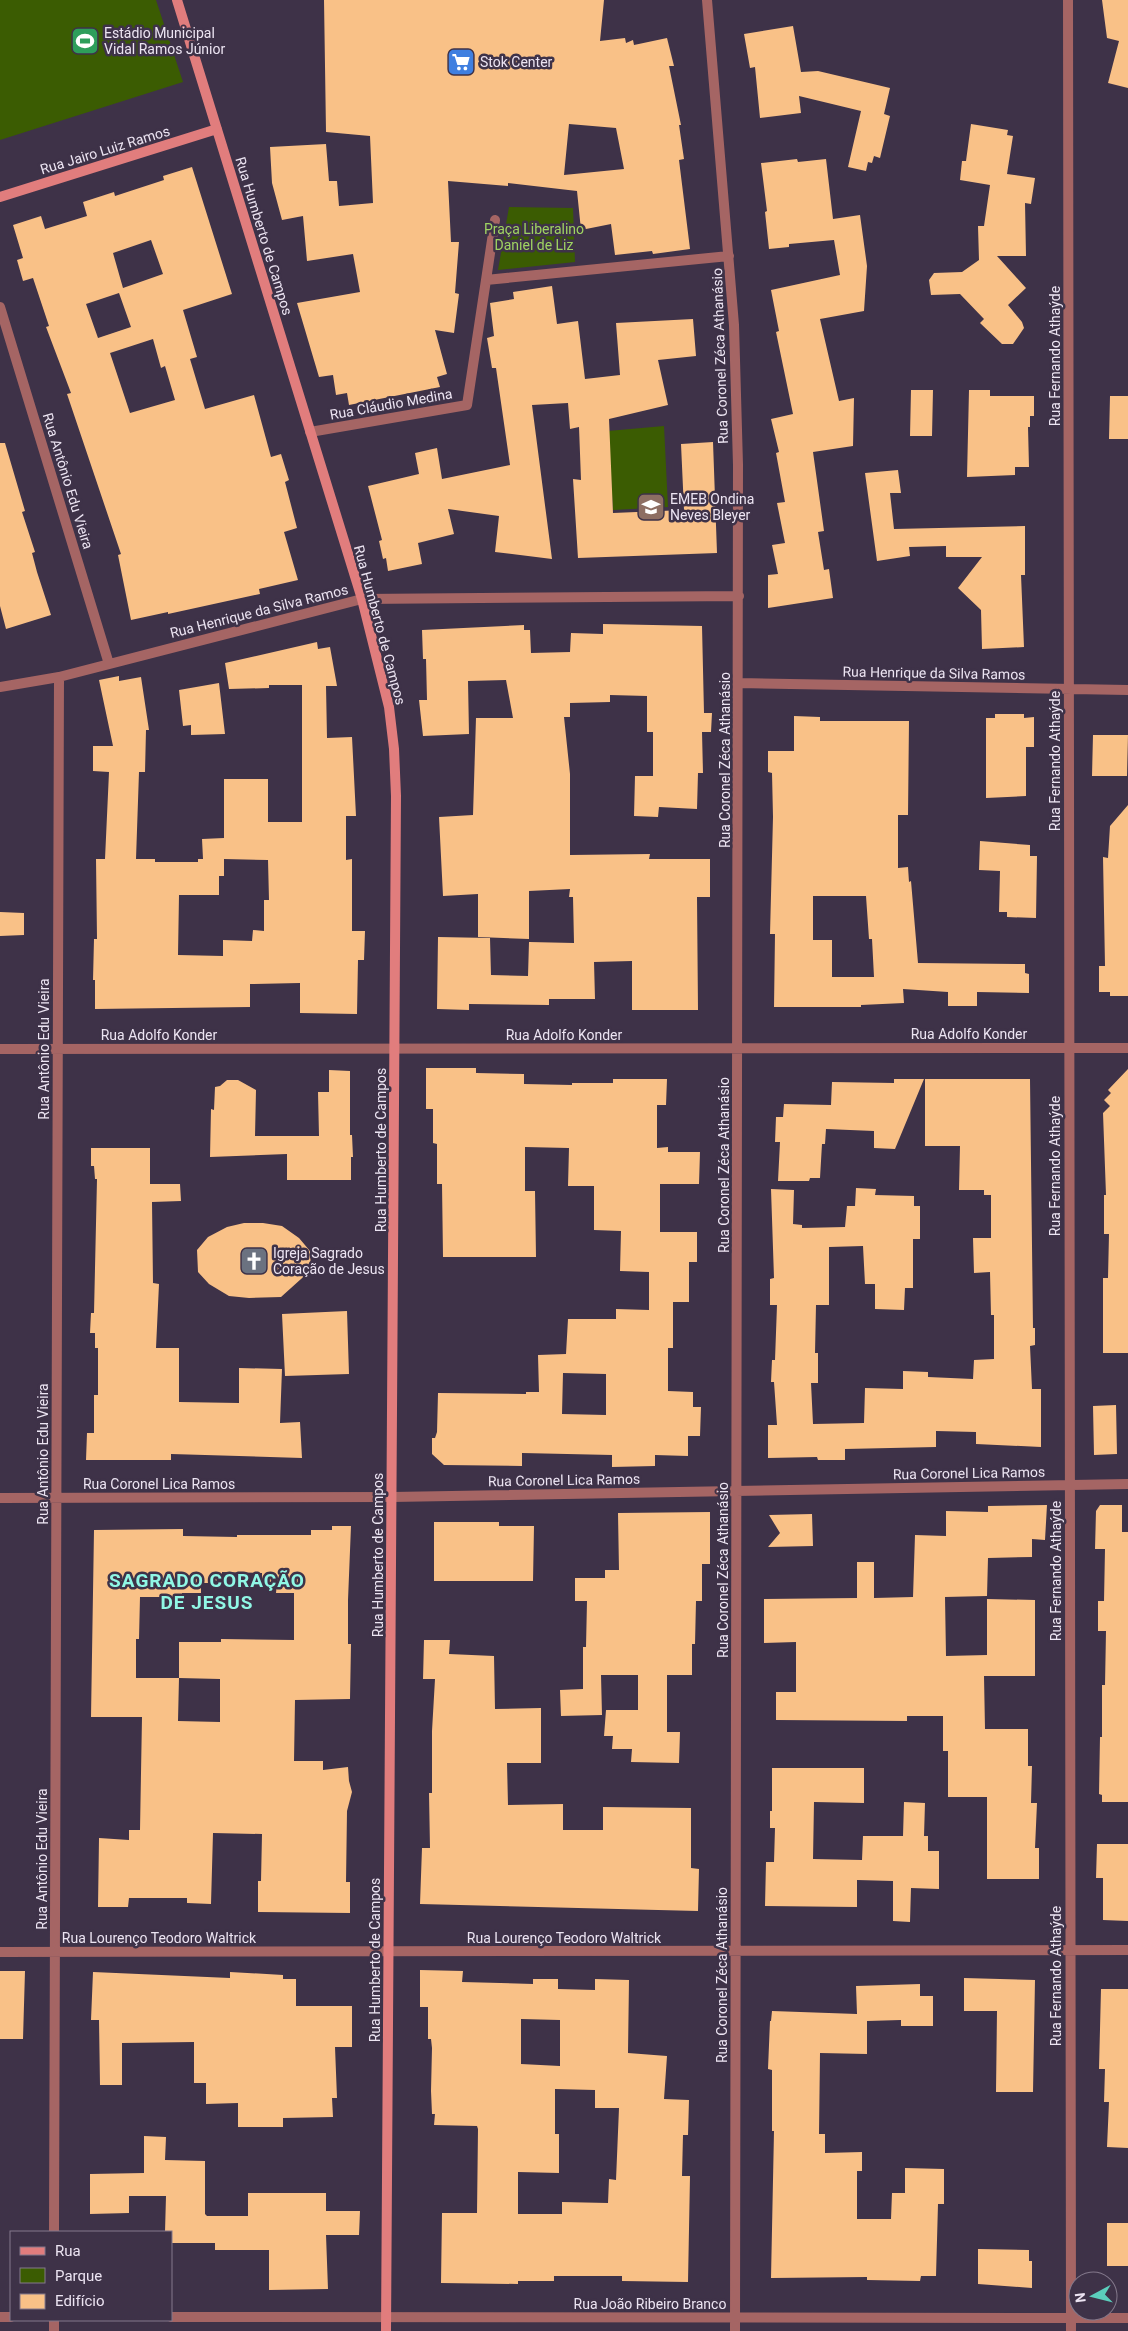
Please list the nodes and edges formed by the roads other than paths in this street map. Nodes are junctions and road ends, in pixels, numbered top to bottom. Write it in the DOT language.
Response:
graph roads {
  1 [pos="177,0"];
  2 [pos="707,0"];
  3 [pos="1068,0"];
  4 [pos="217,129"];
  5 [pos="0,197"];
  6 [pos="495,220"];
  7 [pos="729,256"];
  8 [pos="486,280"];
  9 [pos="0,307"];
  10 [pos="310,432"];
  11 [pos="739,596"];
  12 [pos="362,599"];
  13 [pos="109,664"];
  14 [pos="59,677"];
  15 [pos="739,683"];
  16 [pos="0,688"];
  17 [pos="1068,689"];
  18 [pos="1128,690"];
  19 [pos="738,1048"];
  20 [pos="1069,1048"];
  21 [pos="1128,1048"];
  22 [pos="0,1049"];
  23 [pos="58,1049"];
  24 [pos="395,1049"];
  25 [pos="1128,1484"];
  26 [pos="1069,1485"];
  27 [pos="737,1490"];
  28 [pos="392,1497"];
  29 [pos="0,1498"];
  30 [pos="56,1498"];
  31 [pos="1070,1950"];
  32 [pos="1128,1950"];
  33 [pos="736,1951"];
  34 [pos="0,1952"];
  35 [pos="55,1952"];
  36 [pos="389,1952"];
  37 [pos="54,2231"];
  38 [pos="1071,2271"];
  39 [pos="172,2317"];
  40 [pos="386,2317"];
  41 [pos="735,2318"];
  42 [pos="1068,2318"];
  43 [pos="386,2331"];
  44 [pos="735,2331"];
  1 -- 4 [label="main road, Rua Humberto de Campos"];
  2 -- 7 [label="street, Rua Coronel Zéca Athanásio"];
  3 -- 17 [label="street, Rua Fernando Athaýde"];
  4 -- 5 [label="main road, Rua Jairo Luiz Ramos"];
  4 -- 10 [label="main road, Rua Humberto de Campos"];
  6 -- 8 [label="street"];
  7 -- 8 [label="street"];
  7 -- 11 [label="street, Rua Coronel Zéca Athanásio"];
  8 -- 10 [label="street, Rua Cláudio Medina"];
  9 -- 13 [label="street, Rua Antônio Edu Vieira"];
  10 -- 12 [label="main road, Rua Humberto de Campos"];
  11 -- 12 [label="street, Rua Henrique da Silva Ramos"];
  11 -- 15 [label="street, Rua Coronel Zéca Athanásio"];
  12 -- 13 [label="street, Rua Henrique da Silva Ramos"];
  12 -- 24 [label="main road, Rua Humberto de Campos"];
  13 -- 14 [label="street, Rua Henrique da Silva Ramos"];
  14 -- 16 [label="street, Rua Henrique da Silva Ramos"];
  14 -- 23 [label="street, Rua Antônio Edu Vieira"];
  15 -- 17 [label="street, Rua Henrique da Silva Ramos"];
  15 -- 19 [label="street, Rua Coronel Zéca Athanásio"];
  17 -- 18 [label="street, Rua Henrique da Silva Ramos"];
  17 -- 20 [label="street, Rua Fernando Athaýde"];
  19 -- 20 [label="street, Rua Adolfo Konder"];
  19 -- 24 [label="street, Rua Adolfo Konder"];
  19 -- 27 [label="street, Rua Coronel Zéca Athanásio"];
  20 -- 21 [label="street, Rua Adolfo Konder"];
  20 -- 26 [label="street, Rua Fernando Athaýde"];
  22 -- 23 [label="street, Rua Adolfo Konder"];
  23 -- 24 [label="street, Rua Adolfo Konder"];
  23 -- 30 [label="street, Rua Antônio Edu Vieira"];
  24 -- 28 [label="main road, Rua Humberto de Campos"];
  25 -- 26 [label="street, Rua Coronel Lica Ramos"];
  26 -- 27 [label="street, Rua Coronel Lica Ramos"];
  26 -- 31 [label="street, Rua Fernando Athaýde"];
  27 -- 28 [label="street, Rua Coronel Lica Ramos"];
  27 -- 33 [label="street, Rua Coronel Zéca Athanásio"];
  28 -- 30 [label="street, Rua Coronel Lica Ramos"];
  28 -- 36 [label="main road, Rua Humberto de Campos"];
  29 -- 30 [label="street, Rua Coronel Lica Ramos"];
  30 -- 35 [label="street, Rua Antônio Edu Vieira"];
  31 -- 32 [label="street, Rua Lourenço Teodoro Waltrick"];
  31 -- 33 [label="street, Rua Lourenço Teodoro Waltrick"];
  31 -- 38 [label="street, Rua Fernando Athaýde"];
  33 -- 36 [label="street, Rua Lourenço Teodoro Waltrick"];
  33 -- 41 [label="street, Rua Coronel Zéca Athanásio"];
  34 -- 35 [label="street, Rua Lourenço Teodoro Waltrick"];
  35 -- 36 [label="street, Rua Lourenço Teodoro Waltrick"];
  35 -- 37 [label="street, Rua Antônio Edu Vieira"];
  36 -- 40 [label="main road, Rua Humberto de Campos"];
  39 -- 40 [label="street, Rua João Ribeiro Branco"];
  40 -- 41 [label="street, Rua João Ribeiro Branco"];
  40 -- 43 [label="main road, Rua Humberto de Campos"];
  41 -- 42 [label="street, Rua João Ribeiro Branco"];
  41 -- 44 [label="street, Rua Coronel Zéca Athanásio"];
}
